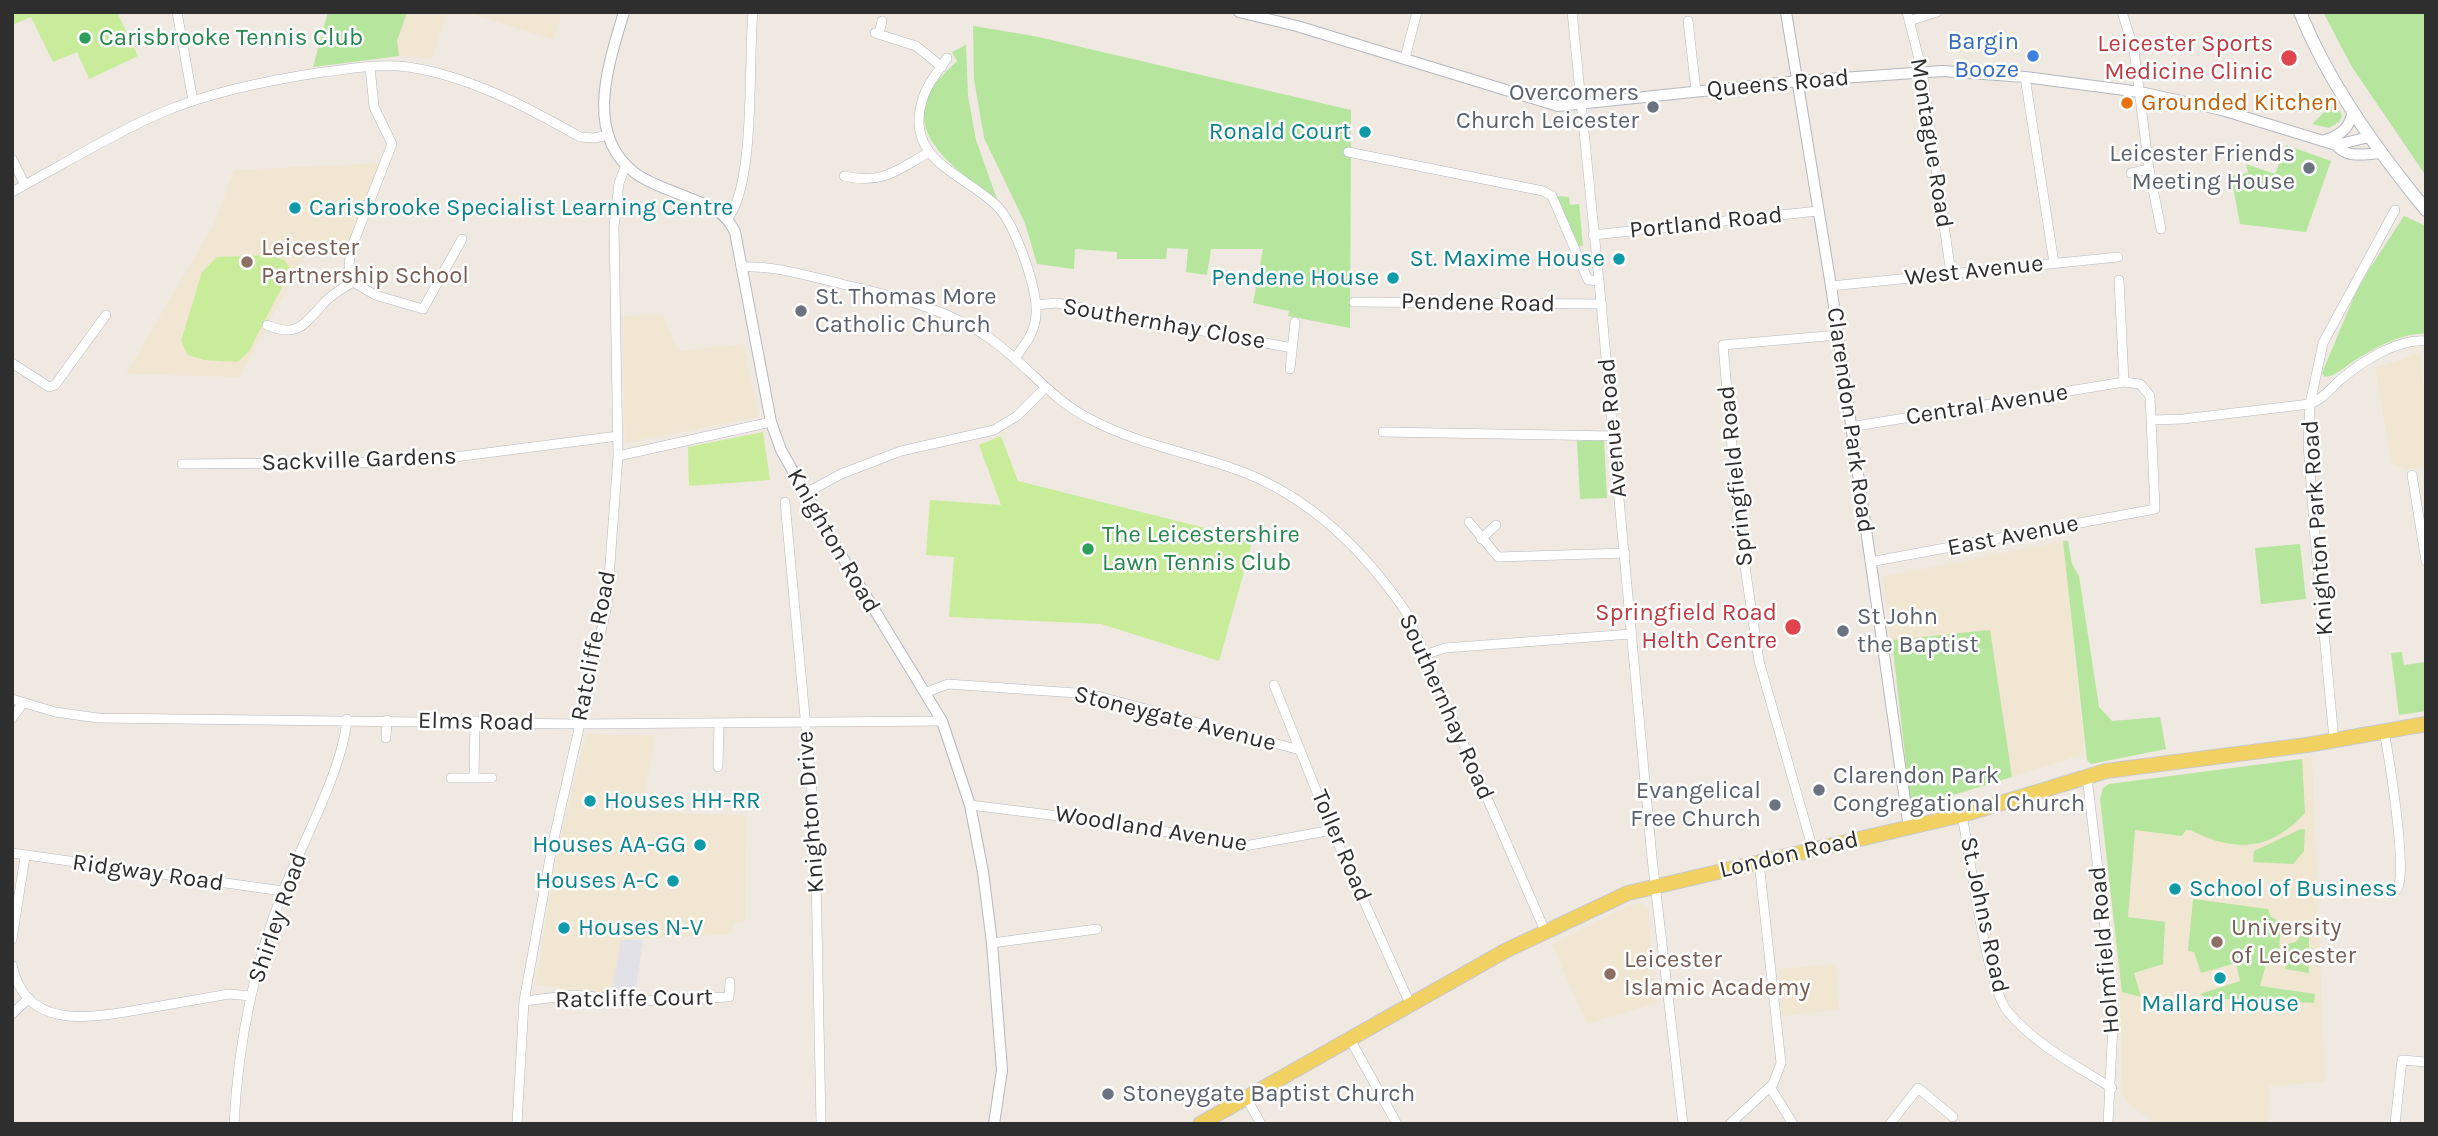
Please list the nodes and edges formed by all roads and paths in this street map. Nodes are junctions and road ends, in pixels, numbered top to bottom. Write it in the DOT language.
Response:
graph roads {
  1 [pos="177,12"];
  2 [pos="624,12"];
  3 [pos="753,12"];
  4 [pos="1239,12"];
  5 [pos="1417,12"];
  6 [pos="1572,12"];
  7 [pos="1786,12"];
  8 [pos="1937,12"];
  9 [pos="2122,12"];
  10 [pos="2300,12"];
  11 [pos="1908,17"];
  12 [pos="882,21"];
  13 [pos="1688,21"];
  14 [pos="1405,58"];
  15 [pos="370,67"];
  16 [pos="1922,71"];
  17 [pos="2025,77"];
  18 [pos="1798,81"];
  19 [pos="1696,91"];
  20 [pos="2140,92"];
  21 [pos="193,101"];
  22 [pos="1582,104"];
  23 [pos="2353,110"];
  24 [pos="609,135"];
  25 [pos="2369,137"];
  26 [pos="2322,141"];
  27 [pos="2336,145"];
  28 [pos="929,152"];
  29 [pos="1348,152"];
  30 [pos="2381,153"];
  31 [pos="12,159"];
  32 [pos="626,165"];
  33 [pos="2149,169"];
  34 [pos="2131,173"];
  35 [pos="844,176"];
  36 [pos="25,185"];
  37 [pos="12,192"];
  38 [pos="2395,210"];
  39 [pos="2426,210"];
  40 [pos="1818,211"];
  41 [pos="728,218"];
  42 [pos="2161,229"];
  43 [pos="1593,235"];
  44 [pos="462,239"];
  45 [pos="2118,257"];
  46 [pos="2054,263"];
  47 [pos="741,267"];
  48 [pos="1951,274"];
  49 [pos="2119,280"];
  50 [pos="1598,281"];
  51 [pos="353,282"];
  52 [pos="1831,286"];
  53 [pos="1354,302"];
  54 [pos="1036,304"];
  55 [pos="1602,304"];
  56 [pos="106,315"];
  57 [pos="1296,322"];
  58 [pos="267,325"];
  59 [pos="1838,335"];
  60 [pos="2426,341"];
  61 [pos="1292,348"];
  62 [pos="1015,358"];
  63 [pos="12,363"];
  64 [pos="1290,369"];
  65 [pos="2124,383"];
  66 [pos="1044,389"];
  67 [pos="2310,404"];
  68 [pos="2153,420"];
  69 [pos="771,422"];
  70 [pos="1850,427"];
  71 [pos="1383,432"];
  72 [pos="618,436"];
  73 [pos="1614,436"];
  74 [pos="618,456"];
  75 [pos="182,464"];
  76 [pos="2412,475"];
  77 [pos="806,493"];
  78 [pos="785,502"];
  79 [pos="1469,522"];
  80 [pos="1496,525"];
  81 [pos="1481,539"];
  82 [pos="1625,553"];
  83 [pos="2426,561"];
  84 [pos="1870,562"];
  85 [pos="1631,634"];
  86 [pos="1427,654"];
  87 [pos="1274,685"];
  88 [pos="927,692"];
  89 [pos="12,699"];
  90 [pos="23,703"];
  91 [pos="12,718"];
  92 [pos="347,719"];
  93 [pos="387,720"];
  94 [pos="475,721"];
  95 [pos="943,721"];
  96 [pos="719,723"];
  97 [pos="579,724"];
  98 [pos="805,724"];
  99 [pos="2426,724"];
  100 [pos="2384,731"];
  101 [pos="386,738"];
  102 [pos="2334,740"];
  103 [pos="1300,750"];
  104 [pos="718,767"];
  105 [pos="2087,777"];
  106 [pos="451,778"];
  107 [pos="474,778"];
  108 [pos="492,778"];
  109 [pos="970,805"];
  110 [pos="1962,815"];
  111 [pos="1909,828"];
  112 [pos="1332,830"];
  113 [pos="1813,850"];
  114 [pos="12,853"];
  115 [pos="25,857"];
  116 [pos="1759,862"];
  117 [pos="1656,886"];
  118 [pos="283,891"];
  119 [pos="2391,894"];
  120 [pos="1097,929"];
  121 [pos="1545,931"];
  122 [pos="12,939"];
  123 [pos="992,943"];
  124 [pos="12,965"];
  125 [pos="730,982"];
  126 [pos="251,996"];
  127 [pos="29,998"];
  128 [pos="524,1001"];
  129 [pos="1411,1006"];
  130 [pos="12,1014"];
  131 [pos="1350,1041"];
  132 [pos="2426,1062"];
  133 [pos="1770,1087"];
  134 [pos="2112,1088"];
  135 [pos="1247,1099"];
  136 [pos="1953,1117"];
  137 [pos="234,1124"];
  138 [pos="517,1124"];
  139 [pos="821,1124"];
  140 [pos="995,1124"];
  141 [pos="1200,1124"];
  142 [pos="1261,1124"];
  143 [pos="1397,1124"];
  144 [pos="1683,1124"];
  145 [pos="1730,1124"];
  146 [pos="1793,1124"];
  147 [pos="1889,1124"];
  148 [pos="2108,1124"];
  149 [pos="2395,1124"];
  1 -- 21 [label="street"];
  2 -- 24 [label="street"];
  3 -- 41 [label="street"];
  4 -- 14 [label="street, Queens Road"];
  5 -- 14 [label="street"];
  6 -- 22 [label="street, Avenue Road"];
  7 -- 18 [label="street, Clarendon Park Road"];
  8 -- 11 [label="street"];
  9 -- 20 [label="street"];
  10 -- 23 [label="main road"];
  11 -- 16 [label="street, Montague Road"];
  12 -- 28 [label="street"];
  13 -- 19 [label="street"];
  14 -- 22 [label="street, Queens Road"];
  15 -- 21 [label="street"];
  15 -- 24 [label="street"];
  15 -- 51 [label="street"];
  16 -- 17 [label="street, Queens Road"];
  16 -- 18 [label="street, Queens Road"];
  16 -- 48 [label="street, Montague Road"];
  17 -- 20 [label="street, Queens Road"];
  17 -- 46 [label="street"];
  18 -- 19 [label="street, Queens Road"];
  18 -- 40 [label="street, Clarendon Park Road"];
  19 -- 22 [label="street, Queens Road"];
  20 -- 26 [label="street, Queens Road"];
  20 -- 33 [label="street"];
  21 -- 36 [label="street"];
  22 -- 43 [label="street, Avenue Road"];
  23 -- 25 [label="main road"];
  23 -- 26 [label="street"];
  24 -- 32 [label="street"];
  25 -- 27 [label="street, Queens Road"];
  25 -- 30 [label="main road"];
  26 -- 27 [label="street, Queens Road"];
  27 -- 30 [label="street, Queens Road"];
  28 -- 35 [label="street"];
  28 -- 54 [label="street"];
  29 -- 50 [label="street"];
  30 -- 39 [label="main road"];
  31 -- 36 [label="street"];
  32 -- 41 [label="street"];
  32 -- 72 [label="street, Ratcliffe Road"];
  33 -- 34 [label="street"];
  33 -- 42 [label="street"];
  36 -- 37 [label="street"];
  38 -- 67 [label="street, Knighton Park Road"];
  40 -- 43 [label="street, Portland Road"];
  40 -- 52 [label="street, Clarendon Park Road"];
  41 -- 47 [label="street, Knighton Road"];
  43 -- 50 [label="street, Avenue Road"];
  44 -- 51 [label="street"];
  45 -- 46 [label="street, West Avenue"];
  46 -- 48 [label="street, West Avenue"];
  47 -- 62 [label="street, Southernhay Road"];
  47 -- 69 [label="street, Knighton Road"];
  48 -- 52 [label="street, West Avenue"];
  49 -- 65 [label="street"];
  50 -- 55 [label="street, Avenue Road"];
  51 -- 58 [label="street"];
  52 -- 59 [label="street, Clarendon Park Road"];
  53 -- 55 [label="street, Pendene Road"];
  54 -- 61 [label="street, Southernhay Close"];
  54 -- 62 [label="street"];
  55 -- 73 [label="street, Avenue Road"];
  56 -- 63 [label="street"];
  57 -- 61 [label="street, Southernhay Close"];
  59 -- 70 [label="street, Clarendon Park Road"];
  59 -- 113 [label="street, Springfield Road"];
  60 -- 67 [label="street"];
  61 -- 64 [label="street, Southernhay Close"];
  62 -- 66 [label="street, Southernhay Road"];
  65 -- 68 [label="street"];
  65 -- 70 [label="street, Central Avenue"];
  66 -- 77 [label="street"];
  66 -- 86 [label="street, Southernhay Road"];
  67 -- 68 [label="street"];
  67 -- 102 [label="street, Knighton Park Road"];
  68 -- 84 [label="street, East Avenue"];
  69 -- 74 [label="street"];
  69 -- 77 [label="street, Knighton Road"];
  70 -- 84 [label="street, Clarendon Park Road"];
  71 -- 73 [label="street"];
  72 -- 74 [label="street, Ratcliffe Road"];
  72 -- 75 [label="street, Sackville Gardens"];
  73 -- 82 [label="street, Avenue Road"];
  74 -- 97 [label="street, Ratcliffe Road"];
  76 -- 83 [label="street"];
  77 -- 88 [label="street, Knighton Road"];
  78 -- 98 [label="street, Knighton Drive"];
  79 -- 81 [label="street"];
  80 -- 81 [label="street"];
  81 -- 82 [label="street"];
  82 -- 85 [label="street, Avenue Road"];
  84 -- 111 [label="street, Clarendon Park Road"];
  85 -- 86 [label="street"];
  85 -- 117 [label="street, Avenue Road"];
  86 -- 121 [label="street, Southernhay Road"];
  87 -- 103 [label="street, Toller Road"];
  88 -- 95 [label="street, Knighton Road"];
  88 -- 103 [label="street, Stoneygate Avenue"];
  89 -- 90 [label="street, Elms Road"];
  90 -- 91 [label="street"];
  90 -- 92 [label="street, Elms Road"];
  92 -- 93 [label="street, Elms Road"];
  92 -- 118 [label="street, Shirley Road"];
  93 -- 94 [label="street, Elms Road"];
  93 -- 101 [label="street"];
  94 -- 97 [label="street, Elms Road"];
  94 -- 107 [label="street"];
  95 -- 98 [label="street, Elms Road"];
  95 -- 109 [label="street, Knighton Road"];
  96 -- 97 [label="street, Elms Road"];
  96 -- 98 [label="street, Elms Road"];
  96 -- 104 [label="street"];
  97 -- 128 [label="street, Ratcliffe Road"];
  98 -- 139 [label="street, Knighton Drive"];
  99 -- 100 [label="main road, London Road"];
  100 -- 102 [label="main road, London Road"];
  100 -- 119 [label="street"];
  102 -- 105 [label="main road, London Road"];
  103 -- 112 [label="street, Toller Road"];
  105 -- 110 [label="main road, London Road"];
  105 -- 134 [label="street, Holmfield Road"];
  106 -- 107 [label="street"];
  107 -- 108 [label="street"];
  109 -- 112 [label="street, Woodland Avenue"];
  109 -- 123 [label="street, Knighton Road"];
  110 -- 111 [label="main road, London Road"];
  110 -- 134 [label="street, St. Johns Road"];
  111 -- 113 [label="main road, London Road"];
  112 -- 129 [label="street, Toller Road"];
  113 -- 116 [label="main road, London Road"];
  114 -- 115 [label="street, Ridgway Road"];
  115 -- 118 [label="street, Ridgway Road"];
  115 -- 122 [label="street"];
  116 -- 117 [label="main road, London Road"];
  116 -- 133 [label="street"];
  117 -- 121 [label="main road, London Road"];
  117 -- 144 [label="street, Avenue Road"];
  118 -- 126 [label="street, Shirley Road"];
  120 -- 123 [label="street"];
  121 -- 129 [label="main road, London Road"];
  123 -- 140 [label="street, Knighton Road"];
  124 -- 127 [label="street"];
  125 -- 128 [label="street, Ratcliffe Court"];
  126 -- 127 [label="street"];
  126 -- 137 [label="street, Shirley Road"];
  127 -- 130 [label="street"];
  128 -- 138 [label="street, Ratcliffe Road"];
  129 -- 131 [label="main road, London Road"];
  131 -- 135 [label="main road, London Road"];
  131 -- 143 [label="street"];
  132 -- 149 [label="street"];
  133 -- 145 [label="street"];
  133 -- 146 [label="street"];
  134 -- 148 [label="street, Holmfield Road"];
  135 -- 141 [label="main road, London Road"];
  135 -- 142 [label="street"];
  136 -- 147 [label="street"];
}
